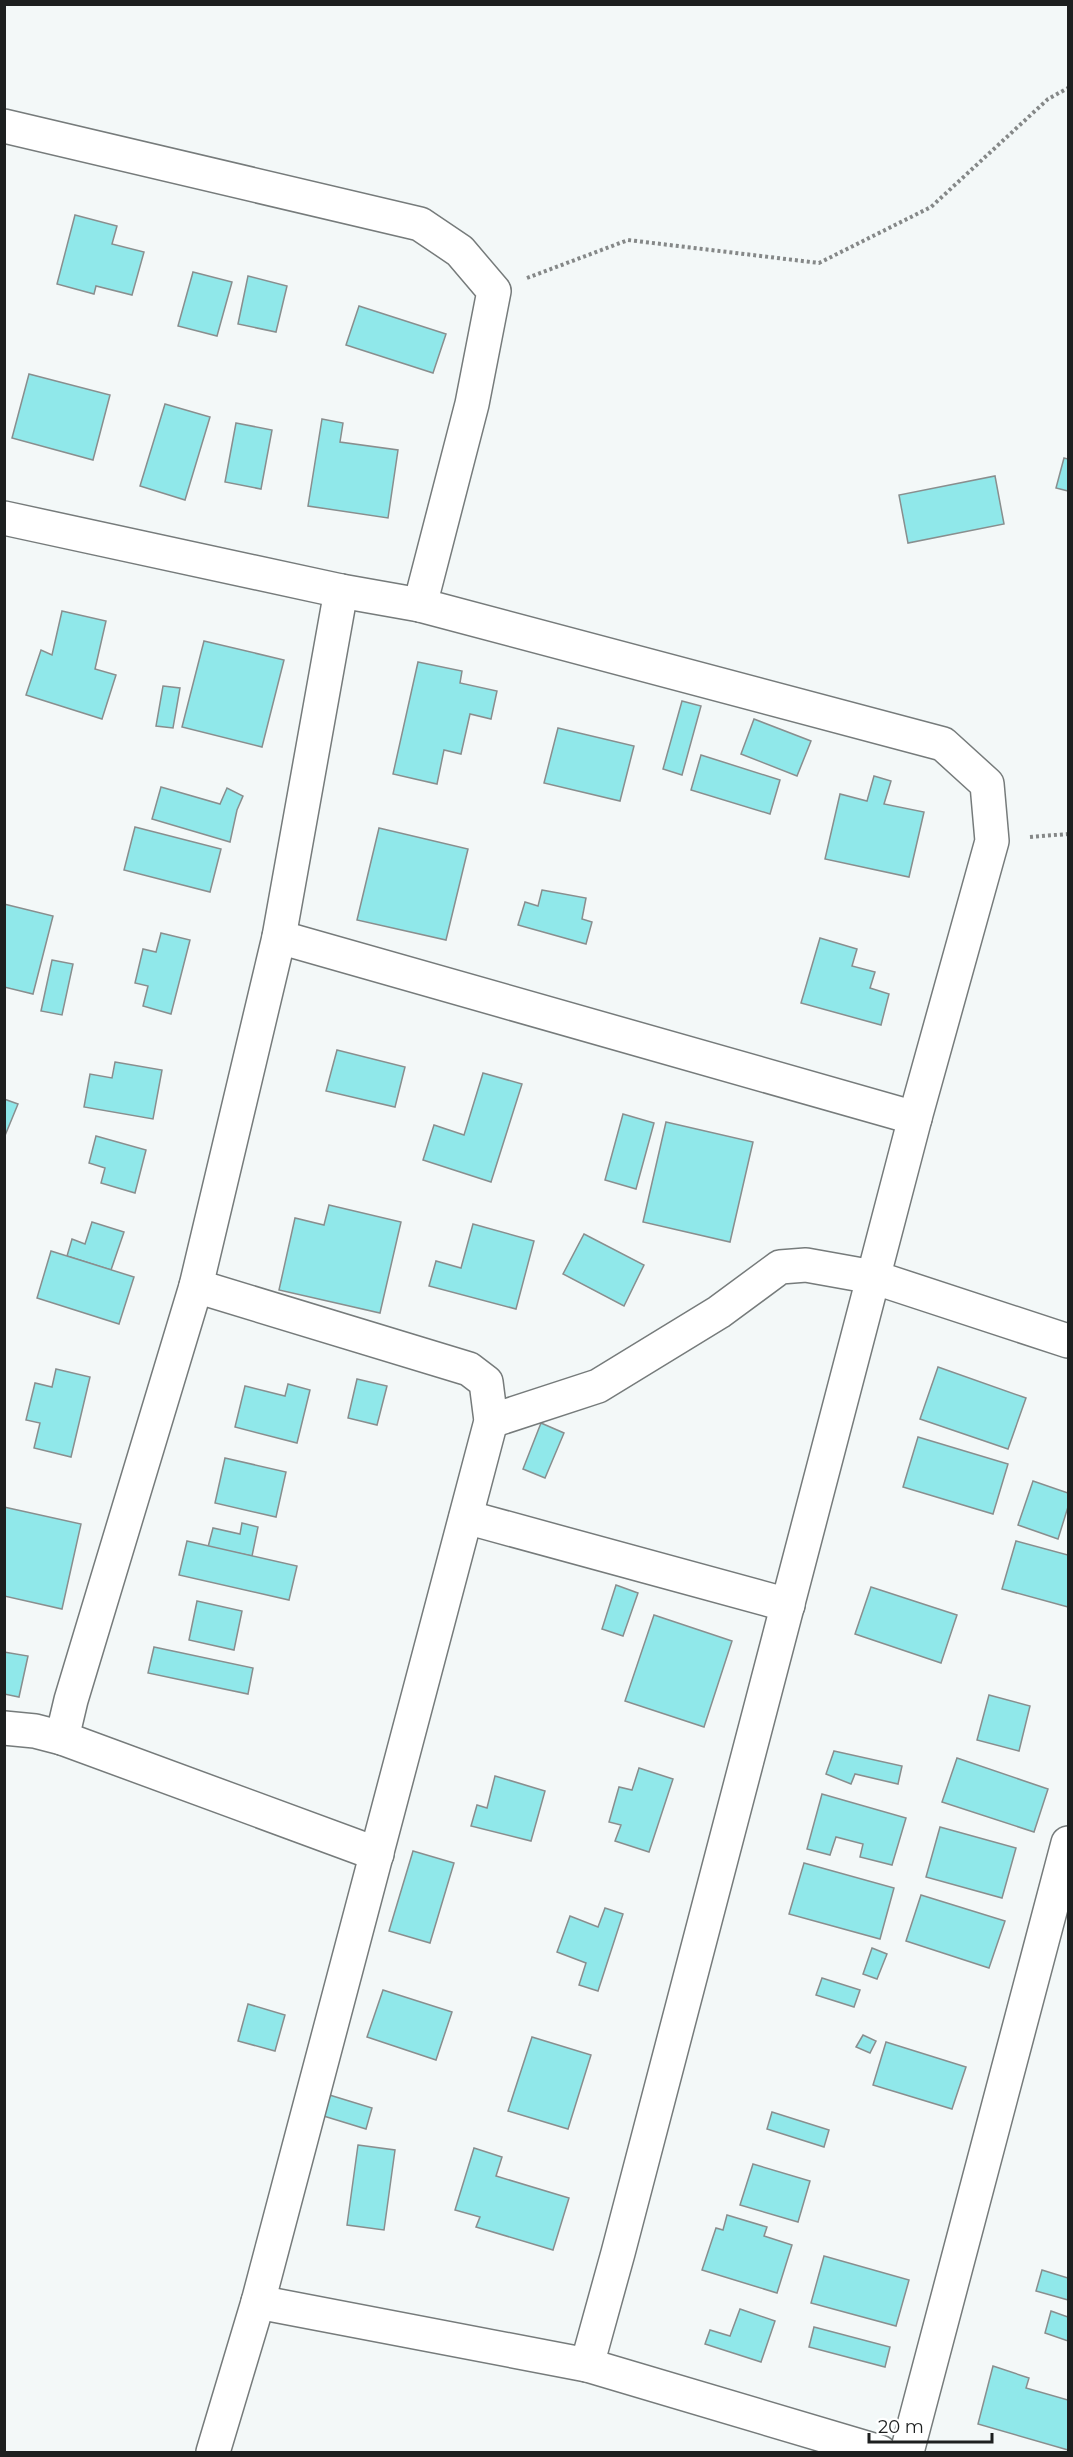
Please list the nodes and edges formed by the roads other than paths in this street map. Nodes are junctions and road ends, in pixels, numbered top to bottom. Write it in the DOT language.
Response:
graph roads {
  1 [pos="4,126"];
  2 [pos="4,518"];
  3 [pos="341,591"];
  4 [pos="420,605"];
  5 [pos="279,937"];
  6 [pos="915,1118"];
  7 [pos="873,1277"];
  8 [pos="196,1286"];
  9 [pos="1068,1341"];
  10 [pos="491,1420"];
  11 [pos="466,1517"];
  12 [pos="788,1605"];
  13 [pos="4,1728"];
  14 [pos="62,1738"];
  15 [pos="1068,1843"];
  16 [pos="377,1854"];
  17 [pos="258,2302"];
  18 [pos="587,2365"];
  19 [pos="213,2452"];
  20 [pos="880,2452"];
  21 [pos="907,2452"];
  1 -- 4 [label="street"];
  2 -- 3 [label="street"];
  3 -- 4 [label="street"];
  3 -- 5 [label="street"];
  4 -- 6 [label="street"];
  5 -- 6 [label="street"];
  5 -- 8 [label="street"];
  6 -- 7 [label="street"];
  7 -- 9 [label="street"];
  7 -- 10 [label="street"];
  7 -- 12 [label="street"];
  8 -- 10 [label="street"];
  8 -- 14 [label="street"];
  10 -- 11 [label="street"];
  11 -- 12 [label="street"];
  11 -- 16 [label="street"];
  12 -- 18 [label="street"];
  13 -- 14 [label="street"];
  14 -- 16 [label="street"];
  15 -- 21 [label="street"];
  16 -- 17 [label="street"];
  17 -- 18 [label="street"];
  17 -- 19 [label="street"];
  18 -- 20 [label="street"];
}
